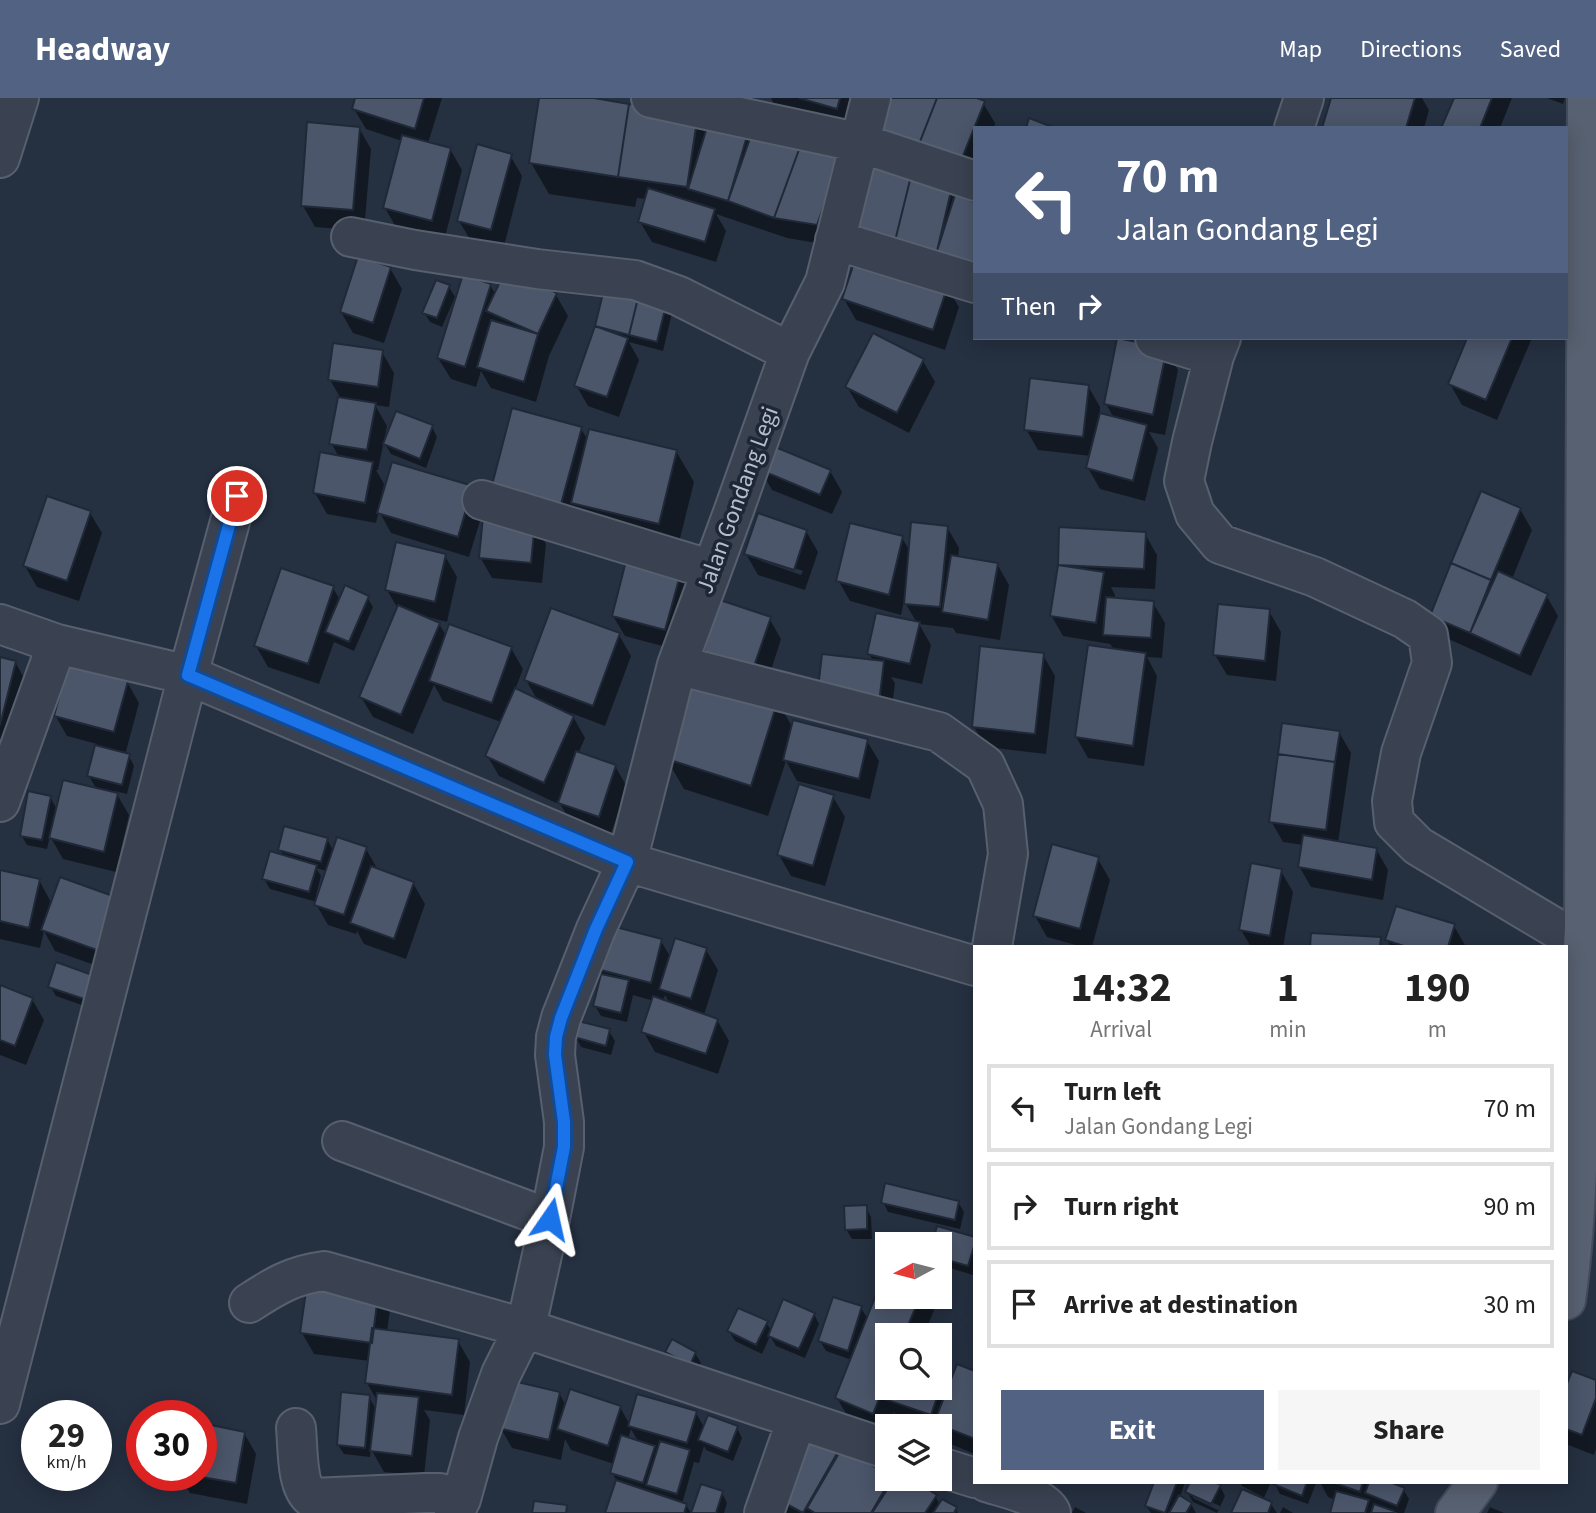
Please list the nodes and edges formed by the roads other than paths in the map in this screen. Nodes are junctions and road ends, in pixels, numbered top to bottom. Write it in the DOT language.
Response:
graph roads {
  1 [pos="19,98"];
  2 [pos="652,98"];
  3 [pos="871,98"];
  4 [pos="1304,98"];
  5 [pos="1587,98"];
  6 [pos="1295,126"];
  7 [pos="861,143"];
  8 [pos="0,158"];
  9 [pos="973,180"];
  10 [pos="351,237"];
  11 [pos="835,240"];
  12 [pos="973,282"];
  13 [pos="1169,340"];
  14 [pos="1217,347"];
  15 [pos="790,352"];
  16 [pos="237,496"];
  17 [pos="482,500"];
  18 [pos="712,570"];
  19 [pos="0,624"];
  20 [pos="57,645"];
  21 [pos="677,664"];
  22 [pos="188,675"];
  23 [pos="0,802"];
  24 [pos="627,862"];
  25 [pos="1571,934"];
  26 [pos="992,945"];
  27 [pos="973,965"];
  28 [pos="342,1141"];
  29 [pos="550,1219"];
  30 [pos="1568,1287"];
  31 [pos="249,1303"];
  32 [pos="524,1328"];
  33 [pos="0,1404"];
  34 [pos="797,1419"];
  35 [pos="296,1428"];
  36 [pos="875,1445"];
  37 [pos="952,1471"];
  38 [pos="973,1477"];
  39 [pos="994,1484"];
  40 [pos="1477,1484"];
  41 [pos="1051,1499"];
  42 [pos="458,1506"];
  43 [pos="764,1513"];
  44 [pos="1455,1513"];
  1 -- 8 [label="street"];
  2 -- 7 [label="street"];
  3 -- 7 [label="street, Jalan Gondang Legi"];
  4 -- 6 [label="street"];
  5 -- 25 [label="main road"];
  7 -- 9 [label="street"];
  7 -- 11 [label="street, Jalan Gondang Legi"];
  10 -- 15 [label="street"];
  11 -- 12 [label="street"];
  11 -- 15 [label="street, Jalan Gondang Legi"];
  13 -- 14 [label="street"];
  14 -- 25 [label="street"];
  15 -- 18 [label="street, Jalan Gondang Legi"];
  16 -- 22 [label="street"];
  17 -- 18 [label="street"];
  18 -- 21 [label="street, Jalan Gondang Legi"];
  19 -- 20 [label="street"];
  20 -- 22 [label="street"];
  20 -- 23 [label="street"];
  21 -- 24 [label="street, Jalan Gondang Legi"];
  21 -- 26 [label="street"];
  22 -- 24 [label="street"];
  22 -- 33 [label="street"];
  24 -- 27 [label="street"];
  24 -- 29 [label="street, Jalan Gondang Legi"];
  25 -- 30 [label="main road"];
  28 -- 29 [label="street"];
  29 -- 32 [label="street, Jalan Gondang Legi"];
  31 -- 32 [label="street"];
  32 -- 34 [label="street"];
  32 -- 42 [label="street, Jalan Gondang Legi"];
  34 -- 36 [label="street"];
  34 -- 43 [label="street"];
  35 -- 42 [label="street"];
  37 -- 38 [label="street"];
  39 -- 41 [label="street"];
  40 -- 44 [label="main road"];
}
